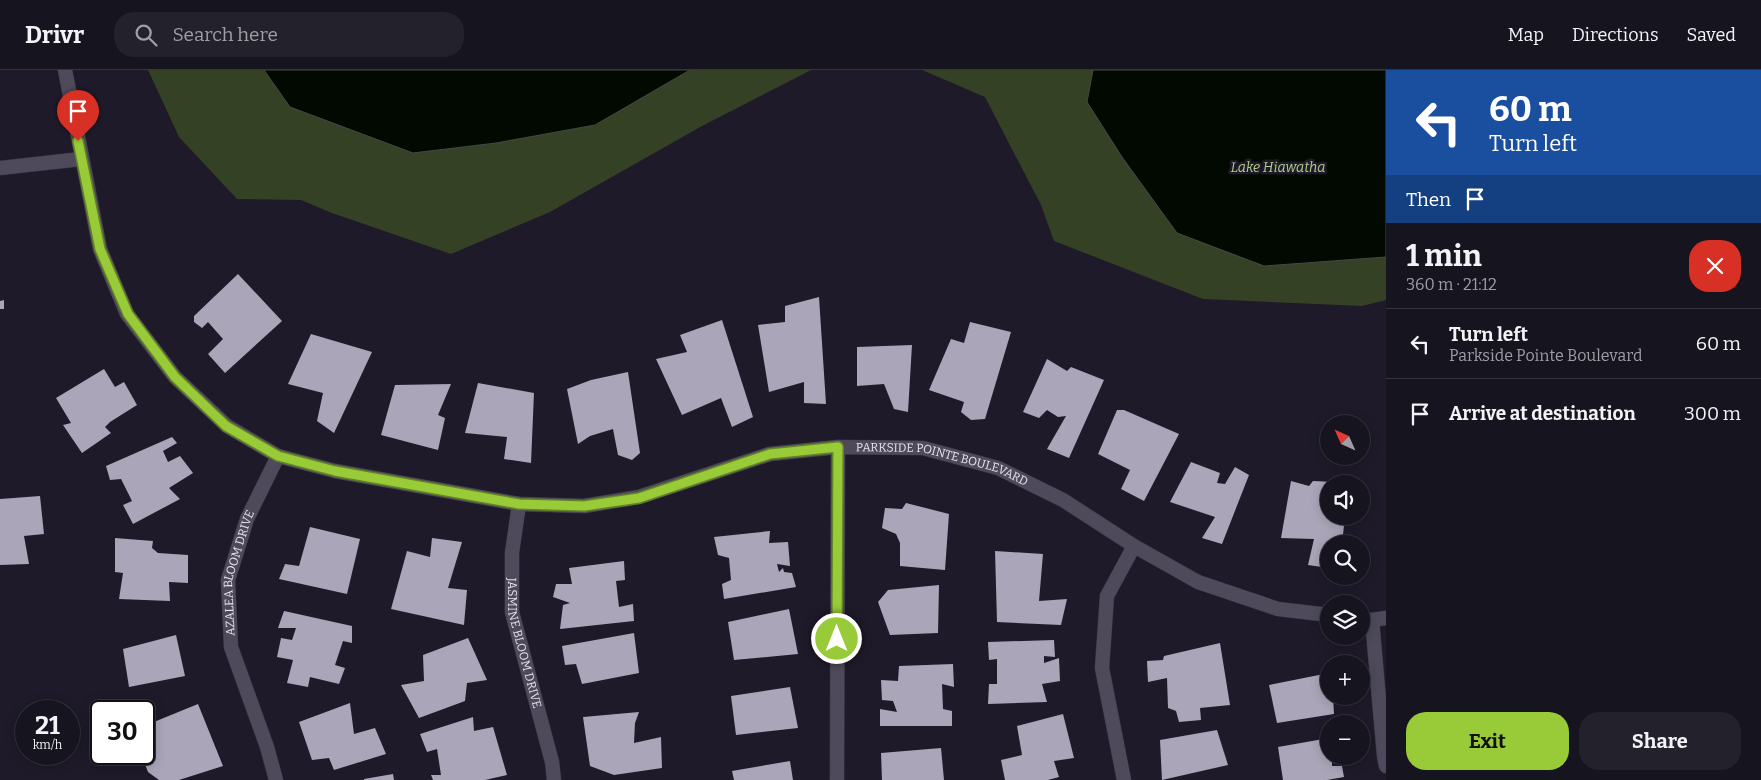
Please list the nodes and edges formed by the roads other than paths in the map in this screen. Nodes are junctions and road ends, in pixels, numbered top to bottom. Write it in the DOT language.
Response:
graph roads {
  1 [pos="65,70"];
  2 [pos="81,159"];
  3 [pos="0,168"];
  4 [pos="838,447"];
  5 [pos="278,456"];
  6 [pos="519,504"];
  7 [pos="1134,546"];
  8 [pos="1320,614"];
  9 [pos="1373,619"];
  10 [pos="1386,766"];
  11 [pos="276,780"];
  12 [pos="554,780"];
  13 [pos="837,780"];
  14 [pos="1124,780"];
  1 -- 2 [label="street, PARKSIDE POINTE BOULEVARD"];
  2 -- 3 [label="street"];
  2 -- 5 [label="street, PARKSIDE POINTE BOULEVARD"];
  4 -- 6 [label="street, PARKSIDE POINTE BOULEVARD"];
  4 -- 7 [label="street, PARKSIDE POINTE BOULEVARD"];
  4 -- 13 [label="street"];
  5 -- 6 [label="street, PARKSIDE POINTE BOULEVARD"];
  5 -- 11 [label="street, AZALEA BLOOM DRIVE"];
  6 -- 12 [label="street, JASMINE BLOOM DRIVE"];
  7 -- 8 [label="street, PARKSIDE POINTE BOULEVARD"];
  7 -- 14 [label="street"];
  9 -- 10 [label="street"];
}
